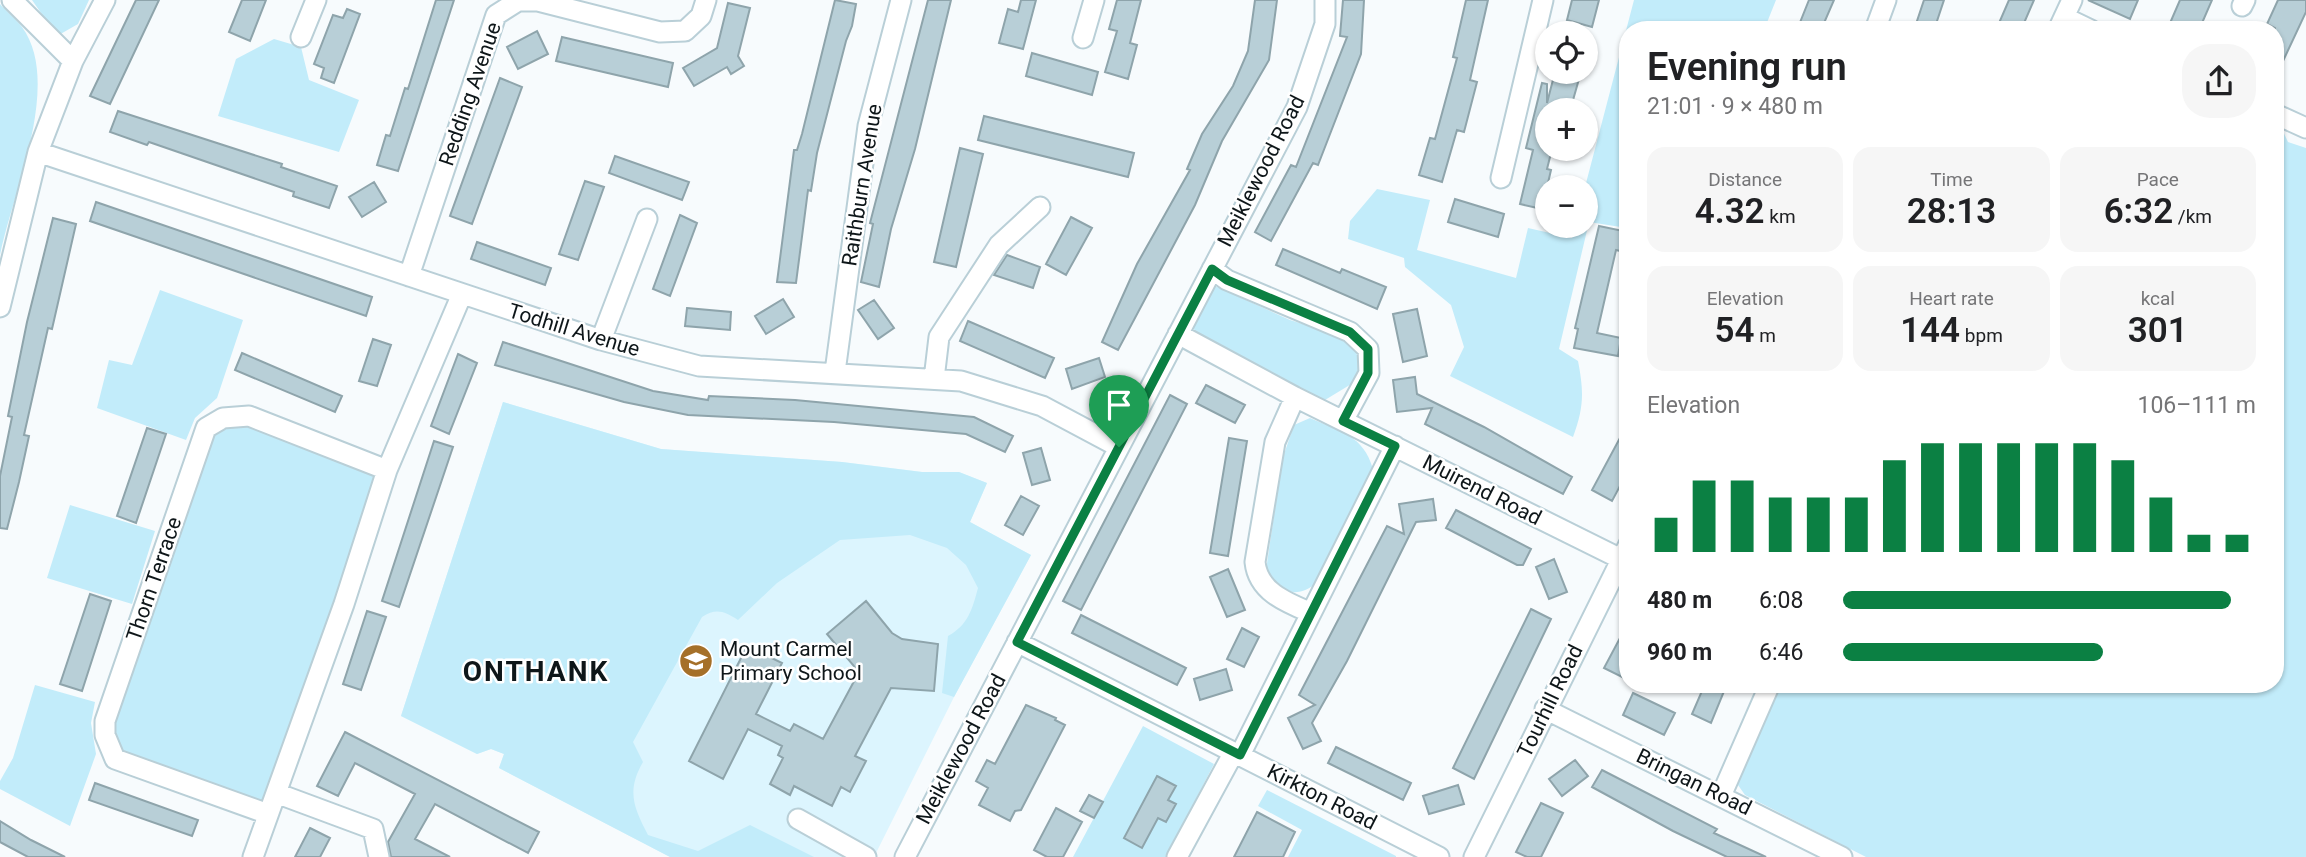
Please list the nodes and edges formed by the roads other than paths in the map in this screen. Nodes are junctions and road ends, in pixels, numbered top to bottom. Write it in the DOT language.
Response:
graph roads {
  1 [pos="12,0"];
  2 [pos="106,0"];
  3 [pos="316,0"];
  4 [pos="706,0"];
  5 [pos="901,0"];
  6 [pos="1094,0"];
  7 [pos="1325,0"];
  8 [pos="1543,0"];
  9 [pos="1886,0"];
  10 [pos="1878,21"];
  11 [pos="301,37"];
  12 [pos="1083,38"];
  13 [pos="73,61"];
  14 [pos="2284,120"];
  15 [pos="2305,135"];
  16 [pos="37,152"];
  17 [pos="1501,178"];
  18 [pos="1040,207"];
  19 [pos="647,219"];
  20 [pos="1212,269"];
  21 [pos="409,276"];
  22 [pos="462,294"];
  23 [pos="0,307"];
  24 [pos="1178,334"];
  25 [pos="601,340"];
  26 [pos="835,372"];
  27 [pos="934,379"];
  28 [pos="1295,397"];
  29 [pos="1343,421"];
  30 [pos="1395,446"];
  31 [pos="1119,447"];
  32 [pos="387,470"];
  33 [pos="1619,550"];
  34 [pos="1619,562"];
  35 [pos="1310,612"];
  36 [pos="1017,642"];
  37 [pos="1766,693"];
  38 [pos="1545,709"];
  39 [pos="1237,754"];
  40 [pos="276,793"];
  41 [pos="1721,796"];
  42 [pos="268,814"];
  43 [pos="798,819"];
  44 [pos="1407,849"];
  45 [pos="253,857"];
  46 [pos="379,857"];
  47 [pos="866,857"];
  48 [pos="905,857"];
  49 [pos="1177,857"];
  50 [pos="1439,857"];
  51 [pos="1474,857"];
  52 [pos="1842,857"];
  1 -- 13 [label="street"];
  2 -- 13 [label="street"];
  3 -- 11 [label="street"];
  4 -- 21 [label="street, Redding Avenue"];
  5 -- 26 [label="street, Raithburn Avenue"];
  6 -- 12 [label="street"];
  7 -- 20 [label="street, Meiklewood Road"];
  8 -- 17 [label="street"];
  9 -- 10 [label="street"];
  13 -- 16 [label="street"];
  14 -- 15 [label="street"];
  16 -- 21 [label="street, Todhill Avenue"];
  16 -- 23 [label="street"];
  18 -- 27 [label="street"];
  19 -- 25 [label="street"];
  20 -- 24 [label="street, Meiklewood Road"];
  20 -- 29 [label="street"];
  21 -- 22 [label="street, Todhill Avenue"];
  22 -- 25 [label="street, Todhill Avenue"];
  22 -- 32 [label="street"];
  24 -- 28 [label="street, Muirend Road"];
  24 -- 31 [label="street, Meiklewood Road"];
  25 -- 26 [label="street, Todhill Avenue"];
  26 -- 27 [label="street, Todhill Avenue"];
  27 -- 31 [label="street, Todhill Avenue"];
  28 -- 29 [label="street, Muirend Road"];
  28 -- 35 [label="street"];
  29 -- 30 [label="street, Muirend Road"];
  30 -- 33 [label="street, Muirend Road"];
  30 -- 35 [label="street"];
  31 -- 36 [label="street, Meiklewood Road"];
  32 -- 40 [label="street"];
  32 -- 42 [label="street, Thorn Terrace"];
  34 -- 38 [label="street, Tourhill Road"];
  35 -- 39 [label="street"];
  36 -- 39 [label="street, Kirkton Road"];
  36 -- 48 [label="street, Meiklewood Road"];
  37 -- 41 [label="street"];
  38 -- 41 [label="street, Bringan Road"];
  38 -- 51 [label="street, Tourhill Road"];
  39 -- 44 [label="street, Kirkton Road"];
  39 -- 49 [label="street"];
  40 -- 42 [label="street"];
  40 -- 46 [label="street"];
  41 -- 52 [label="street, Bringan Road"];
  42 -- 45 [label="street"];
  43 -- 47 [label="street"];
  44 -- 50 [label="street, Kirkton Road"];
}
